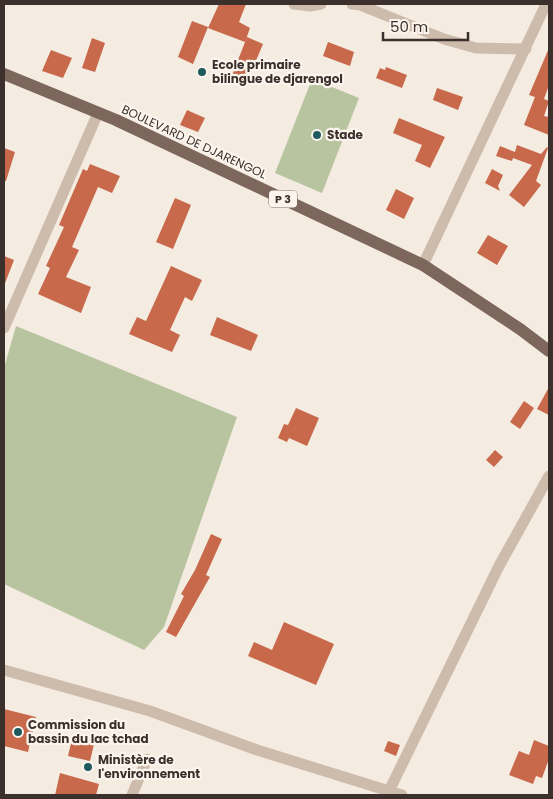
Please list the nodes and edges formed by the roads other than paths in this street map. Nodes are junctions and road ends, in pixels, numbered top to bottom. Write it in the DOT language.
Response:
graph roads {
  1 [pos="294,4"];
  2 [pos="321,4"];
  3 [pos="352,4"];
  4 [pos="546,4"];
  5 [pos="526,49"];
  6 [pos="4,74"];
  7 [pos="98,113"];
  8 [pos="423,265"];
  9 [pos="4,328"];
  10 [pos="549,351"];
  11 [pos="549,476"];
  12 [pos="4,670"];
  13 [pos="147,759"];
  14 [pos="389,791"];
  15 [pos="132,795"];
  16 [pos="402,795"];
  1 -- 2 [label="street"];
  3 -- 5 [label="street"];
  4 -- 5 [label="street"];
  5 -- 8 [label="street"];
  6 -- 7 [label="main road, BOULEVARD DE DJARENGOL / P 3"];
  7 -- 8 [label="main road, BOULEVARD DE DJARENGOL / P 3"];
  7 -- 9 [label="street"];
  8 -- 10 [label="main road, BOULEVARD DE DJARENGOL / P 3"];
  11 -- 14 [label="street"];
  12 -- 14 [label="street"];
  13 -- 15 [label="street"];
  14 -- 16 [label="street"];
}
